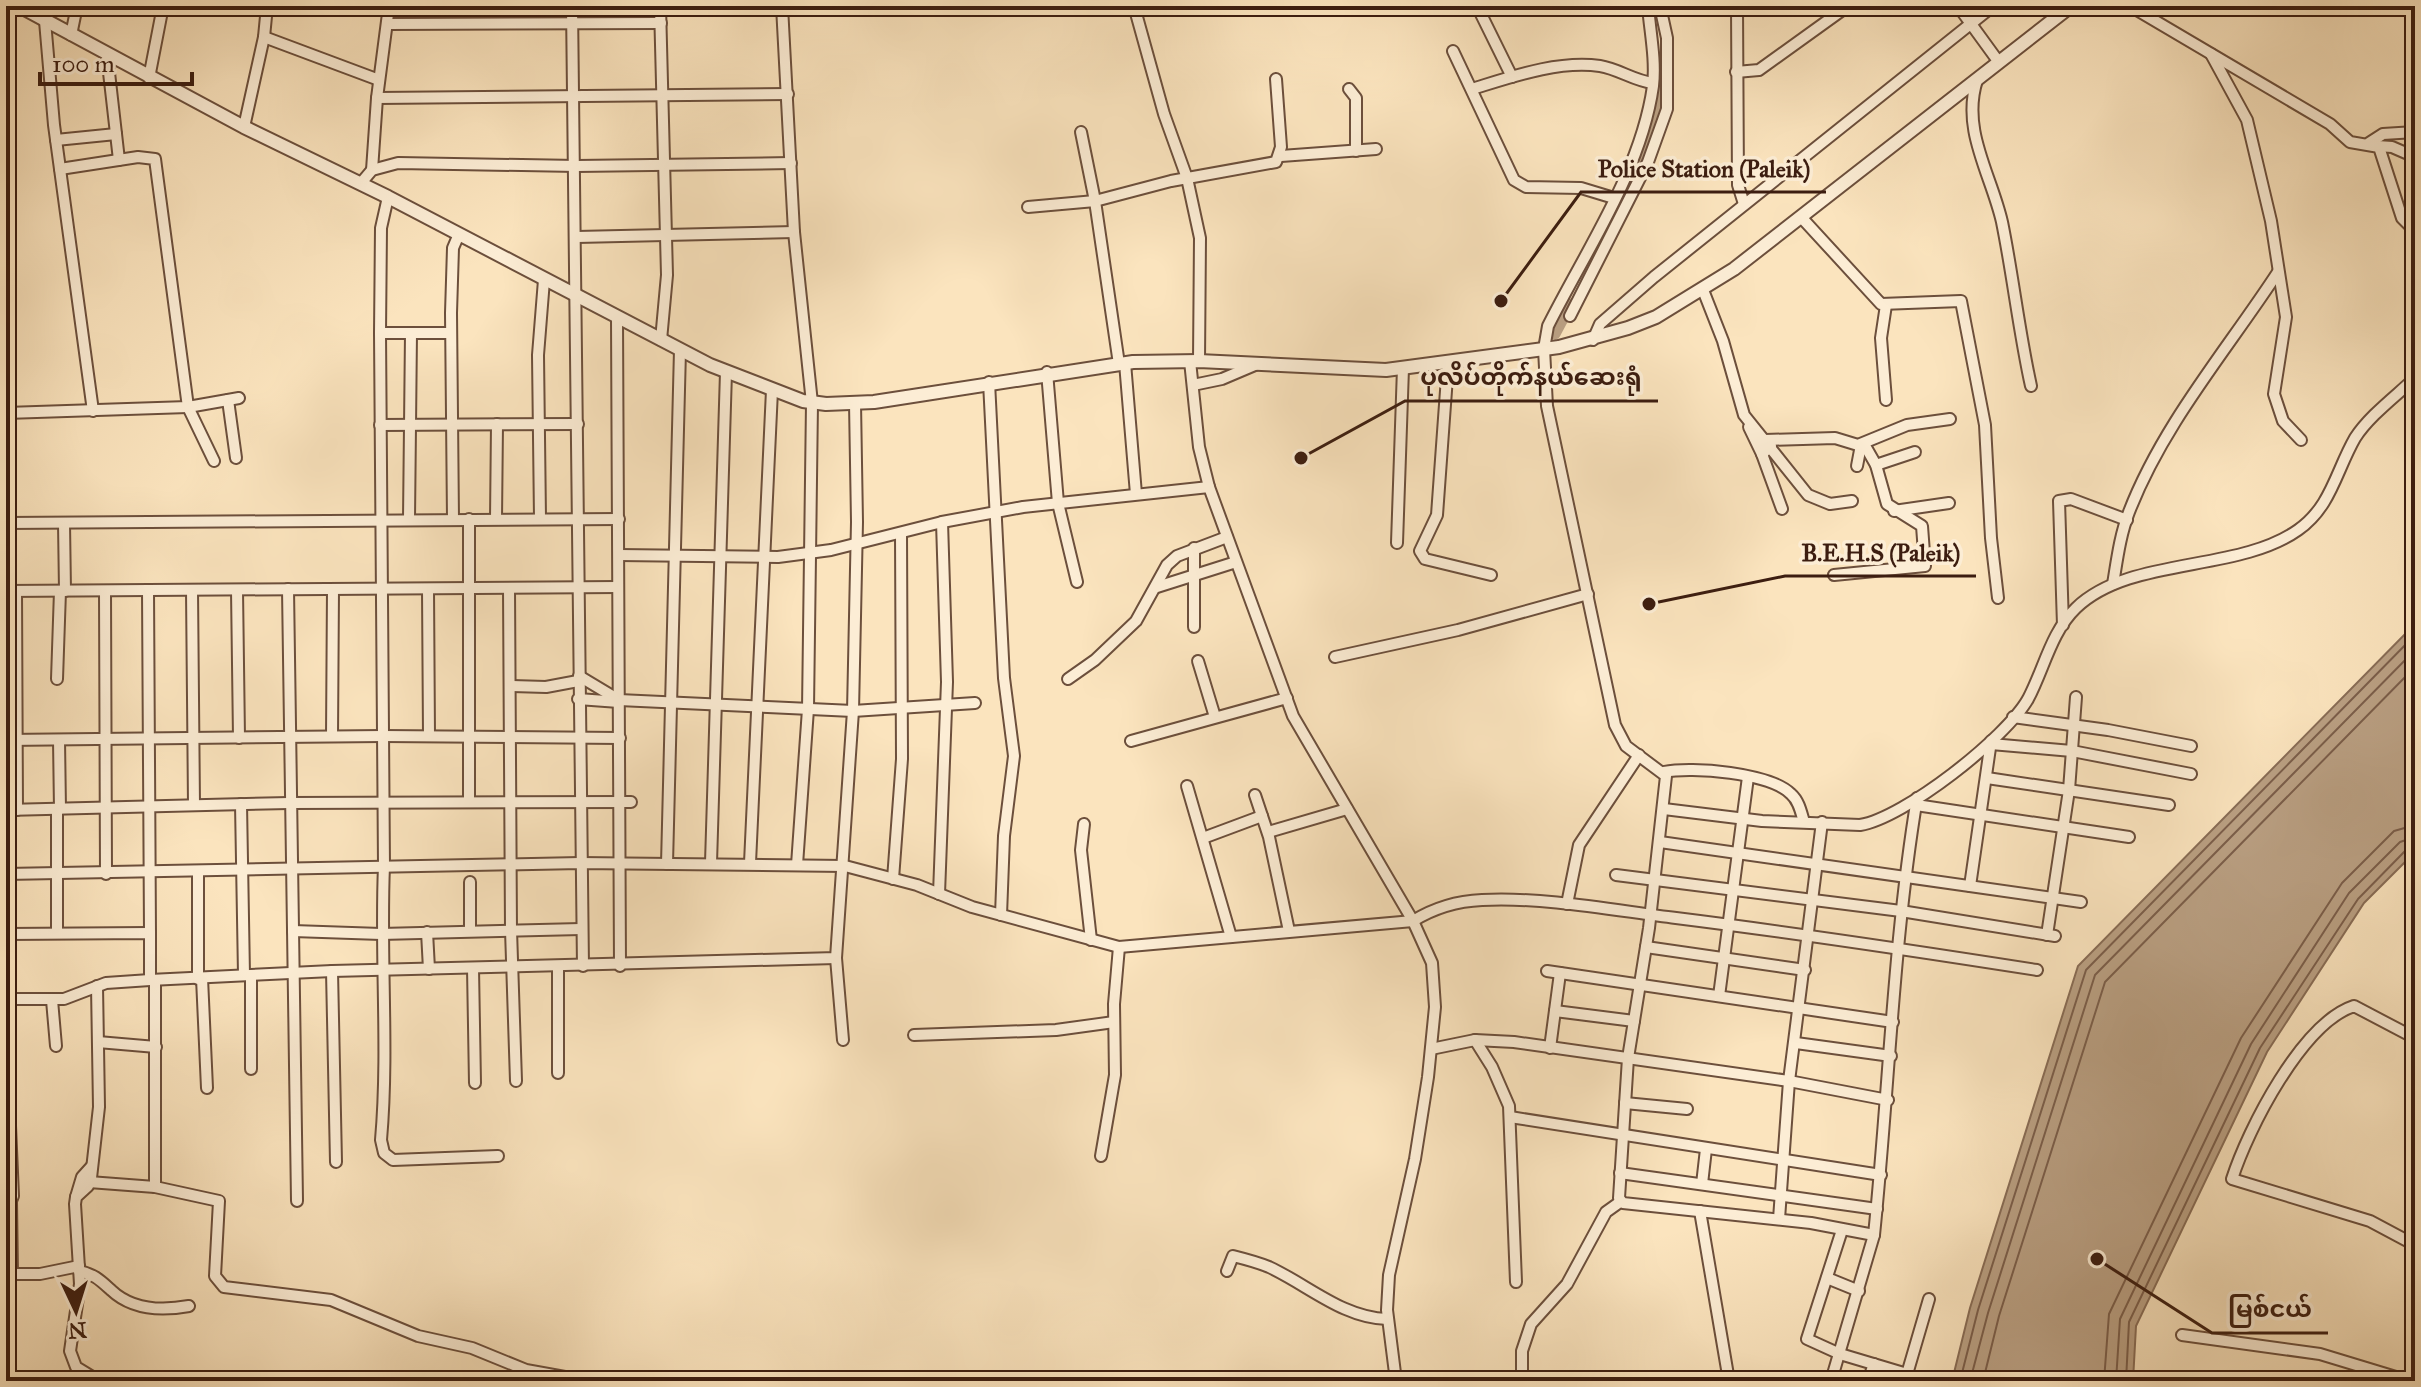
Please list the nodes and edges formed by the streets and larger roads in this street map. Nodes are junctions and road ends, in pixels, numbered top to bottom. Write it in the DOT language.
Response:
graph roads {
  1 [pos="19,6"];
  2 [pos="77,6"];
  3 [pos="163,6"];
  4 [pos="267,6"];
  5 [pos="389,6"];
  6 [pos="572,6"];
  7 [pos="660,6"];
  8 [pos="782,6"];
  9 [pos="1134,6"];
  10 [pos="1477,6"];
  11 [pos="1648,6"];
  12 [pos="1660,6"];
  13 [pos="1737,6"];
  14 [pos="1848,6"];
  15 [pos="1958,6"];
  16 [pos="1993,6"];
  17 [pos="2071,6"];
  18 [pos="2130,6"];
  19 [pos="45,21"];
  20 [pos="572,23"];
  21 [pos="661,23"];
  22 [pos="1971,23"];
  23 [pos="387,24"];
  24 [pos="71,35"];
  25 [pos="264,37"];
  26 [pos="1668,45"];
  27 [pos="1453,51"];
  28 [pos="2211,54"];
  29 [pos="107,55"];
  30 [pos="1656,56"];
  31 [pos="1998,61"];
  32 [pos="1736,72"];
  33 [pos="1512,77"];
  34 [pos="149,78"];
  35 [pos="1977,78"];
  36 [pos="1276,79"];
  37 [pos="379,80"];
  38 [pos="1653,83"];
  39 [pos="1349,89"];
  40 [pos="1472,89"];
  41 [pos="665,94"];
  42 [pos="788,94"];
  43 [pos="575,95"];
  44 [pos="377,98"];
  45 [pos="244,127"];
  46 [pos="1081,132"];
  47 [pos="2415,132"];
  48 [pos="116,134"];
  49 [pos="56,140"];
  50 [pos="2373,144"];
  51 [pos="1376,149"];
  52 [pos="1356,151"];
  53 [pos="1281,156"];
  54 [pos="2415,157"];
  55 [pos="119,160"];
  56 [pos="791,163"];
  57 [pos="663,165"];
  58 [pos="577,166"];
  59 [pos="60,169"];
  60 [pos="372,170"];
  61 [pos="1187,178"];
  62 [pos="361,183"];
  63 [pos="388,197"];
  64 [pos="1614,198"];
  65 [pos="1095,201"];
  66 [pos="1744,204"];
  67 [pos="1028,207"];
  68 [pos="1801,217"];
  69 [pos="2415,231"];
  70 [pos="794,232"];
  71 [pos="459,234"];
  72 [pos="666,236"];
  73 [pos="577,237"];
  74 [pos="2278,272"];
  75 [pos="544,280"];
  76 [pos="1703,290"];
  77 [pos="577,298"];
  78 [pos="1886,305"];
  79 [pos="1570,316"];
  80 [pos="617,318"];
  81 [pos="380,333"];
  82 [pos="411,333"];
  83 [pos="451,333"];
  84 [pos="661,340"];
  85 [pos="1593,340"];
  86 [pos="1544,349"];
  87 [pos="680,350"];
  88 [pos="1195,361"];
  89 [pos="1122,363"];
  90 [pos="1448,363"];
  91 [pos="1255,365"];
  92 [pos="1403,368"];
  93 [pos="726,372"];
  94 [pos="1047,372"];
  95 [pos="2415,378"];
  96 [pos="989,382"];
  97 [pos="1193,385"];
  98 [pos="2031,386"];
  99 [pos="772,390"];
  100 [pos="1886,400"];
  101 [pos="812,403"];
  102 [pos="855,403"];
  103 [pos="188,407"];
  104 [pos="93,411"];
  105 [pos="6,413"];
  106 [pos="1950,419"];
  107 [pos="451,424"];
  108 [pos="497,424"];
  109 [pos="539,424"];
  110 [pos="578,424"];
  111 [pos="380,425"];
  112 [pos="410,425"];
  113 [pos="6,433"];
  114 [pos="2301,440"];
  115 [pos="1862,444"];
  116 [pos="1766,447"];
  117 [pos="1915,452"];
  118 [pos="236,458"];
  119 [pos="214,461"];
  120 [pos="1876,465"];
  121 [pos="1857,466"];
  122 [pos="6,476"];
  123 [pos="1209,487"];
  124 [pos="1136,494"];
  125 [pos="1852,501"];
  126 [pos="1058,503"];
  127 [pos="1949,503"];
  128 [pos="1782,509"];
  129 [pos="995,512"];
  130 [pos="1901,512"];
  131 [pos="540,518"];
  132 [pos="578,518"];
  133 [pos="409,519"];
  134 [pos="453,519"];
  135 [pos="469,519"];
  136 [pos="496,519"];
  137 [pos="619,519"];
  138 [pos="382,520"];
  139 [pos="2127,520"];
  140 [pos="942,522"];
  141 [pos="6,523"];
  142 [pos="64,523"];
  143 [pos="901,533"];
  144 [pos="1227,537"];
  145 [pos="1397,543"];
  146 [pos="857,544"];
  147 [pos="1194,548"];
  148 [pos="811,553"];
  149 [pos="619,555"];
  150 [pos="673,556"];
  151 [pos="718,557"];
  152 [pos="766,558"];
  153 [pos="1236,562"];
  154 [pos="1491,575"];
  155 [pos="1834,575"];
  156 [pos="1193,578"];
  157 [pos="1077,582"];
  158 [pos="2113,584"];
  159 [pos="577,587"];
  160 [pos="618,587"];
  161 [pos="1157,587"];
  162 [pos="469,588"];
  163 [pos="509,588"];
  164 [pos="288,589"];
  165 [pos="333,589"];
  166 [pos="380,589"];
  167 [pos="428,589"];
  168 [pos="148,590"];
  169 [pos="192,590"];
  170 [pos="237,590"];
  171 [pos="11,591"];
  172 [pos="62,591"];
  173 [pos="105,591"];
  174 [pos="1588,594"];
  175 [pos="1998,598"];
  176 [pos="2063,626"];
  177 [pos="1194,627"];
  178 [pos="1335,657"];
  179 [pos="1198,661"];
  180 [pos="57,679"];
  181 [pos="578,679"];
  182 [pos="1068,679"];
  183 [pos="512,686"];
  184 [pos="2076,697"];
  185 [pos="1287,698"];
  186 [pos="578,699"];
  187 [pos="670,700"];
  188 [pos="619,701"];
  189 [pos="715,703"];
  190 [pos="975,703"];
  191 [pos="759,706"];
  192 [pos="947,706"];
  193 [pos="808,709"];
  194 [pos="853,711"];
  195 [pos="902,711"];
  196 [pos="1215,717"];
  197 [pos="2013,717"];
  198 [pos="2074,726"];
  199 [pos="332,736"];
  200 [pos="383,736"];
  201 [pos="429,736"];
  202 [pos="288,737"];
  203 [pos="469,737"];
  204 [pos="512,737"];
  205 [pos="580,737"];
  206 [pos="239,738"];
  207 [pos="620,738"];
  208 [pos="151,739"];
  209 [pos="194,739"];
  210 [pos="11,740"];
  211 [pos="59,740"];
  212 [pos="103,740"];
  213 [pos="1131,741"];
  214 [pos="1991,743"];
  215 [pos="2191,746"];
  216 [pos="2072,751"];
  217 [pos="1639,755"];
  218 [pos="1664,772"];
  219 [pos="2191,774"];
  220 [pos="1748,777"];
  221 [pos="1987,778"];
  222 [pos="1187,786"];
  223 [pos="2069,790"];
  224 [pos="1255,795"];
  225 [pos="469,801"];
  226 [pos="512,801"];
  227 [pos="580,801"];
  228 [pos="1916,801"];
  229 [pos="383,802"];
  230 [pos="626,802"];
  231 [pos="289,803"];
  232 [pos="241,804"];
  233 [pos="194,805"];
  234 [pos="2169,805"];
  235 [pos="151,806"];
  236 [pos="103,808"];
  237 [pos="58,809"];
  238 [pos="1347,809"];
  239 [pos="1664,809"];
  240 [pos="11,810"];
  241 [pos="1983,814"];
  242 [pos="1262,816"];
  243 [pos="1743,818"];
  244 [pos="1804,822"];
  245 [pos="1822,822"];
  246 [pos="1084,824"];
  247 [pos="2064,827"];
  248 [pos="1268,832"];
  249 [pos="2129,837"];
  250 [pos="1203,838"];
  251 [pos="1660,842"];
  252 [pos="1738,853"];
  253 [pos="580,863"];
  254 [pos="711,863"];
  255 [pos="750,863"];
  256 [pos="512,864"];
  257 [pos="620,864"];
  258 [pos="667,864"];
  259 [pos="1818,864"];
  260 [pos="797,865"];
  261 [pos="384,866"];
  262 [pos="845,866"];
  263 [pos="291,869"];
  264 [pos="243,870"];
  265 [pos="198,871"];
  266 [pos="57,872"];
  267 [pos="151,873"];
  268 [pos="8,874"];
  269 [pos="106,874"];
  270 [pos="1616,875"];
  271 [pos="1904,877"];
  272 [pos="893,879"];
  273 [pos="1655,879"];
  274 [pos="470,882"];
  275 [pos="1970,886"];
  276 [pos="1733,888"];
  277 [pos="939,894"];
  278 [pos="1813,898"];
  279 [pos="2053,898"];
  280 [pos="2081,902"];
  281 [pos="1567,904"];
  282 [pos="1901,911"];
  283 [pos="1001,915"];
  284 [pos="1651,915"];
  285 [pos="1413,921"];
  286 [pos="1729,924"];
  287 [pos="581,929"];
  288 [pos="470,930"];
  289 [pos="511,930"];
  290 [pos="293,931"];
  291 [pos="1289,931"];
  292 [pos="427,932"];
  293 [pos="57,933"];
  294 [pos="150,933"];
  295 [pos="7,934"];
  296 [pos="381,934"];
  297 [pos="1809,936"];
  298 [pos="1231,937"];
  299 [pos="1091,940"];
  300 [pos="1119,947"];
  301 [pos="1646,947"];
  302 [pos="1898,948"];
  303 [pos="836,958"];
  304 [pos="1724,960"];
  305 [pos="558,966"];
  306 [pos="583,966"];
  307 [pos="620,966"];
  308 [pos="514,967"];
  309 [pos="473,968"];
  310 [pos="429,969"];
  311 [pos="1805,970"];
  312 [pos="2037,970"];
  313 [pos="332,971"];
  314 [pos="383,971"];
  315 [pos="1547,971"];
  316 [pos="295,973"];
  317 [pos="1560,973"];
  318 [pos="248,975"];
  319 [pos="200,978"];
  320 [pos="152,980"];
  321 [pos="1640,984"];
  322 [pos="97,986"];
  323 [pos="1719,996"];
  324 [pos="7,999"];
  325 [pos="52,1000"];
  326 [pos="1800,1007"];
  327 [pos="1555,1011"];
  328 [pos="1634,1021"];
  329 [pos="1114,1022"];
  330 [pos="1893,1022"];
  331 [pos="914,1035"];
  332 [pos="2415,1038"];
  333 [pos="843,1040"];
  334 [pos="1475,1040"];
  335 [pos="98,1042"];
  336 [pos="1796,1043"];
  337 [pos="56,1046"];
  338 [pos="156,1047"];
  339 [pos="1550,1048"];
  340 [pos="1431,1049"];
  341 [pos="1891,1056"];
  342 [pos="1628,1058"];
  343 [pos="251,1069"];
  344 [pos="558,1073"];
  345 [pos="516,1081"];
  346 [pos="1789,1081"];
  347 [pos="475,1083"];
  348 [pos="207,1088"];
  349 [pos="1888,1100"];
  350 [pos="1625,1103"];
  351 [pos="1687,1109"];
  352 [pos="1510,1117"];
  353 [pos="1623,1136"];
  354 [pos="1706,1149"];
  355 [pos="498,1156"];
  356 [pos="1101,1156"];
  357 [pos="1783,1160"];
  358 [pos="336,1162"];
  359 [pos="92,1166"];
  360 [pos="1620,1173"];
  361 [pos="1881,1175"];
  362 [pos="89,1182"];
  363 [pos="1702,1184"];
  364 [pos="155,1187"];
  365 [pos="1780,1195"];
  366 [pos="76,1197"];
  367 [pos="8,1201"];
  368 [pos="297,1201"];
  369 [pos="1620,1202"];
  370 [pos="1877,1209"];
  371 [pos="1700,1211"];
  372 [pos="1779,1219"];
  373 [pos="1842,1230"];
  374 [pos="1874,1235"];
  375 [pos="2415,1245"];
  376 [pos="79,1268"];
  377 [pos="1227,1271"];
  378 [pos="9,1274"];
  379 [pos="1827,1278"];
  380 [pos="1516,1282"];
  381 [pos="1859,1291"];
  382 [pos="1929,1299"];
  383 [pos="189,1306"];
  384 [pos="1387,1319"];
  385 [pos="2182,1335"];
  386 [pos="1840,1354"];
  387 [pos="1874,1364"];
  388 [pos="525,1376"];
  389 [pos="1906,1377"];
  390 [pos="1522,1380"];
  391 [pos="99,1381"];
  392 [pos="587,1381"];
  393 [pos="1396,1381"];
  394 [pos="1513,1381"];
  395 [pos="1550,1381"];
  396 [pos="1729,1381"];
  397 [pos="1831,1381"];
  398 [pos="1868,1381"];
  399 [pos="2409,1381"];
  1 -- 19 [label="street"];
  2 -- 24 [label="street"];
  3 -- 34 [label="street"];
  4 -- 25 [label="street"];
  5 -- 23 [label="street"];
  6 -- 20 [label="street"];
  7 -- 21 [label="street"];
  8 -- 42 [label="street"];
  9 -- 61 [label="street"];
  10 -- 33 [label="street"];
  11 -- 30 [label="street"];
  12 -- 26 [label="street"];
  13 -- 32 [label="street"];
  14 -- 32 [label="street"];
  15 -- 22 [label="street"];
  16 -- 22 [label="street"];
  17 -- 31 [label="street"];
  18 -- 28 [label="street"];
  19 -- 24 [label="street"];
  19 -- 49 [label="street"];
  20 -- 21 [label="street"];
  20 -- 23 [label="street"];
  20 -- 43 [label="street"];
  21 -- 41 [label="street"];
  22 -- 31 [label="street"];
  22 -- 66 [label="street"];
  23 -- 37 [label="street"];
  24 -- 29 [label="street"];
  25 -- 37 [label="street"];
  25 -- 45 [label="street"];
  26 -- 30 [label="street"];
  26 -- 79 [label="street"];
  27 -- 40 [label="street"];
  28 -- 50 [label="street"];
  28 -- 74 [label="street"];
  29 -- 34 [label="street"];
  29 -- 48 [label="street"];
  30 -- 38 [label="street"];
  31 -- 35 [label="street"];
  32 -- 66 [label="street"];
  33 -- 38 [label="street"];
  33 -- 40 [label="street"];
  34 -- 45 [label="street"];
  35 -- 68 [label="street"];
  35 -- 98 [label="street"];
  36 -- 53 [label="street"];
  37 -- 44 [label="street"];
  38 -- 64 [label="street"];
  39 -- 52 [label="street"];
  40 -- 64 [label="street"];
  41 -- 42 [label="street"];
  41 -- 43 [label="street"];
  41 -- 57 [label="street"];
  42 -- 56 [label="street"];
  43 -- 44 [label="street"];
  43 -- 58 [label="street"];
  44 -- 60 [label="street"];
  45 -- 62 [label="street"];
  46 -- 65 [label="street"];
  47 -- 50 [label="street"];
  48 -- 49 [label="street"];
  48 -- 55 [label="street"];
  49 -- 59 [label="street"];
  50 -- 54 [label="street"];
  50 -- 69 [label="street"];
  51 -- 52 [label="street"];
  52 -- 53 [label="street"];
  53 -- 61 [label="street"];
  55 -- 59 [label="street"];
  55 -- 103 [label="street"];
  56 -- 57 [label="street"];
  56 -- 70 [label="street"];
  57 -- 58 [label="street"];
  57 -- 72 [label="street"];
  58 -- 60 [label="street"];
  58 -- 73 [label="street"];
  59 -- 104 [label="street"];
  60 -- 62 [label="street"];
  61 -- 65 [label="street"];
  61 -- 88 [label="street"];
  62 -- 63 [label="street"];
  63 -- 71 [label="street"];
  63 -- 81 [label="street"];
  64 -- 86 [label="street"];
  65 -- 67 [label="street"];
  65 -- 89 [label="street"];
  66 -- 85 [label="street"];
  68 -- 76 [label="street"];
  68 -- 78 [label="street"];
  70 -- 72 [label="street"];
  70 -- 101 [label="street"];
  71 -- 75 [label="street"];
  71 -- 83 [label="street"];
  72 -- 73 [label="street"];
  72 -- 84 [label="street"];
  73 -- 77 [label="street"];
  74 -- 114 [label="street"];
  74 -- 139 [label="street"];
  75 -- 77 [label="street"];
  75 -- 109 [label="street"];
  76 -- 85 [label="street"];
  76 -- 116 [label="street"];
  77 -- 80 [label="street"];
  77 -- 110 [label="street"];
  78 -- 100 [label="street"];
  78 -- 175 [label="street"];
  80 -- 84 [label="street"];
  80 -- 137 [label="street"];
  81 -- 82 [label="street"];
  81 -- 111 [label="street"];
  82 -- 83 [label="street"];
  82 -- 112 [label="street"];
  83 -- 107 [label="street"];
  84 -- 87 [label="street"];
  85 -- 86 [label="street"];
  86 -- 90 [label="street"];
  86 -- 174 [label="street"];
  87 -- 93 [label="street"];
  87 -- 150 [label="street"];
  88 -- 89 [label="street"];
  88 -- 91 [label="street"];
  88 -- 97 [label="street"];
  89 -- 94 [label="street"];
  89 -- 124 [label="street"];
  90 -- 92 [label="street"];
  90 -- 154 [label="street"];
  91 -- 92 [label="street"];
  91 -- 97 [label="street"];
  92 -- 145 [label="street"];
  93 -- 99 [label="street"];
  93 -- 151 [label="street"];
  94 -- 96 [label="street"];
  94 -- 126 [label="street"];
  95 -- 158 [label="street"];
  96 -- 102 [label="street"];
  96 -- 129 [label="street"];
  97 -- 123 [label="street"];
  99 -- 101 [label="street"];
  99 -- 152 [label="street"];
  101 -- 102 [label="street"];
  101 -- 148 [label="street"];
  102 -- 146 [label="street"];
  103 -- 104 [label="street"];
  103 -- 118 [label="street"];
  103 -- 119 [label="street"];
  104 -- 105 [label="street"];
  106 -- 115 [label="street"];
  107 -- 108 [label="street"];
  107 -- 112 [label="street"];
  107 -- 134 [label="street"];
  108 -- 109 [label="street"];
  108 -- 136 [label="street"];
  109 -- 110 [label="street"];
  109 -- 131 [label="street"];
  110 -- 132 [label="street"];
  111 -- 112 [label="street"];
  111 -- 138 [label="street"];
  112 -- 133 [label="street"];
  113 -- 122 [label="street"];
  115 -- 116 [label="street"];
  115 -- 120 [label="street"];
  115 -- 121 [label="street"];
  116 -- 125 [label="street"];
  116 -- 128 [label="street"];
  117 -- 120 [label="street"];
  120 -- 130 [label="street"];
  123 -- 124 [label="street"];
  123 -- 144 [label="street"];
  124 -- 126 [label="street"];
  126 -- 129 [label="street"];
  126 -- 157 [label="street"];
  127 -- 130 [label="street"];
  129 -- 140 [label="street"];
  129 -- 283 [label="street"];
  130 -- 155 [label="street"];
  131 -- 132 [label="street"];
  131 -- 136 [label="street"];
  132 -- 137 [label="street"];
  132 -- 159 [label="street"];
  133 -- 134 [label="street"];
  133 -- 138 [label="street"];
  134 -- 135 [label="street"];
  135 -- 136 [label="street"];
  135 -- 162 [label="street"];
  137 -- 149 [label="street"];
  138 -- 142 [label="street"];
  138 -- 166 [label="street"];
  139 -- 158 [label="street"];
  139 -- 176 [label="street"];
  140 -- 143 [label="street"];
  140 -- 192 [label="street"];
  141 -- 142 [label="street"];
  142 -- 172 [label="street"];
  143 -- 146 [label="street"];
  143 -- 195 [label="street"];
  144 -- 147 [label="street"];
  144 -- 153 [label="street"];
  146 -- 148 [label="street"];
  146 -- 194 [label="street"];
  147 -- 156 [label="street"];
  147 -- 161 [label="street"];
  148 -- 152 [label="street"];
  148 -- 193 [label="street"];
  149 -- 150 [label="street"];
  149 -- 160 [label="street"];
  150 -- 151 [label="street"];
  150 -- 187 [label="street"];
  151 -- 152 [label="street"];
  151 -- 189 [label="street"];
  152 -- 191 [label="street"];
  153 -- 156 [label="street"];
  153 -- 185 [label="street"];
  156 -- 161 [label="street"];
  156 -- 177 [label="street"];
  158 -- 176 [label="street"];
  159 -- 160 [label="street"];
  159 -- 163 [label="street"];
  159 -- 181 [label="street"];
  160 -- 188 [label="street"];
  161 -- 182 [label="street"];
  162 -- 163 [label="street"];
  162 -- 167 [label="street"];
  162 -- 203 [label="street"];
  163 -- 183 [label="street"];
  164 -- 165 [label="street"];
  164 -- 170 [label="street"];
  164 -- 202 [label="street"];
  165 -- 166 [label="street"];
  165 -- 199 [label="street"];
  166 -- 167 [label="street"];
  166 -- 200 [label="street"];
  167 -- 201 [label="street"];
  168 -- 169 [label="street"];
  168 -- 173 [label="street"];
  168 -- 208 [label="street"];
  169 -- 170 [label="street"];
  169 -- 209 [label="street"];
  170 -- 206 [label="street"];
  171 -- 172 [label="street"];
  171 -- 210 [label="street"];
  172 -- 173 [label="street"];
  172 -- 180 [label="street"];
  173 -- 212 [label="street"];
  174 -- 178 [label="street"];
  174 -- 217 [label="street"];
  176 -- 197 [label="street"];
  179 -- 196 [label="street"];
  181 -- 183 [label="street"];
  181 -- 186 [label="street"];
  181 -- 188 [label="street"];
  183 -- 204 [label="street"];
  184 -- 198 [label="street"];
  185 -- 196 [label="street"];
  185 -- 238 [label="street"];
  186 -- 188 [label="street"];
  186 -- 205 [label="street"];
  187 -- 188 [label="street"];
  187 -- 189 [label="street"];
  187 -- 258 [label="street"];
  188 -- 207 [label="street"];
  189 -- 191 [label="street"];
  189 -- 254 [label="street"];
  190 -- 192 [label="street"];
  191 -- 193 [label="street"];
  191 -- 255 [label="street"];
  192 -- 195 [label="street"];
  192 -- 277 [label="street"];
  193 -- 194 [label="street"];
  193 -- 260 [label="street"];
  194 -- 195 [label="street"];
  194 -- 262 [label="street"];
  195 -- 272 [label="street"];
  196 -- 213 [label="street"];
  197 -- 198 [label="street"];
  197 -- 214 [label="street"];
  198 -- 215 [label="street"];
  198 -- 216 [label="street"];
  199 -- 200 [label="street"];
  199 -- 202 [label="street"];
  200 -- 201 [label="street"];
  200 -- 229 [label="street"];
  201 -- 203 [label="street"];
  202 -- 206 [label="street"];
  202 -- 231 [label="street"];
  203 -- 204 [label="street"];
  203 -- 225 [label="street"];
  204 -- 205 [label="street"];
  204 -- 226 [label="street"];
  205 -- 207 [label="street"];
  205 -- 227 [label="street"];
  206 -- 209 [label="street"];
  207 -- 230 [label="street"];
  208 -- 209 [label="street"];
  208 -- 212 [label="street"];
  208 -- 235 [label="street"];
  209 -- 233 [label="street"];
  210 -- 211 [label="street"];
  210 -- 240 [label="street"];
  211 -- 212 [label="street"];
  211 -- 237 [label="street"];
  212 -- 236 [label="street"];
  214 -- 216 [label="street"];
  214 -- 221 [label="street"];
  214 -- 228 [label="street"];
  216 -- 219 [label="street"];
  216 -- 223 [label="street"];
  217 -- 218 [label="street"];
  217 -- 281 [label="street"];
  218 -- 220 [label="street"];
  218 -- 239 [label="street"];
  220 -- 243 [label="street"];
  220 -- 244 [label="street"];
  221 -- 223 [label="street"];
  221 -- 241 [label="street"];
  222 -- 250 [label="street"];
  223 -- 234 [label="street"];
  223 -- 247 [label="street"];
  224 -- 242 [label="street"];
  225 -- 226 [label="street"];
  225 -- 229 [label="street"];
  226 -- 227 [label="street"];
  226 -- 256 [label="street"];
  227 -- 230 [label="street"];
  227 -- 253 [label="street"];
  228 -- 241 [label="street"];
  228 -- 245 [label="street"];
  228 -- 271 [label="street"];
  229 -- 231 [label="street"];
  229 -- 261 [label="street"];
  230 -- 257 [label="street"];
  231 -- 232 [label="street"];
  231 -- 263 [label="street"];
  232 -- 233 [label="street"];
  232 -- 264 [label="street"];
  233 -- 235 [label="street"];
  235 -- 236 [label="street"];
  235 -- 267 [label="street"];
  236 -- 237 [label="street"];
  236 -- 269 [label="street"];
  237 -- 240 [label="street"];
  237 -- 266 [label="street"];
  238 -- 248 [label="street"];
  238 -- 285 [label="street"];
  239 -- 243 [label="street"];
  239 -- 251 [label="street"];
  240 -- 268 [label="street"];
  241 -- 247 [label="street"];
  241 -- 275 [label="street"];
  242 -- 248 [label="street"];
  242 -- 250 [label="street"];
  243 -- 244 [label="street"];
  243 -- 252 [label="street"];
  244 -- 245 [label="street"];
  245 -- 259 [label="street"];
  246 -- 299 [label="street"];
  247 -- 249 [label="street"];
  247 -- 279 [label="street"];
  248 -- 291 [label="street"];
  250 -- 298 [label="street"];
  251 -- 252 [label="street"];
  251 -- 273 [label="street"];
  252 -- 259 [label="street"];
  252 -- 276 [label="street"];
  253 -- 256 [label="street"];
  253 -- 257 [label="street"];
  253 -- 287 [label="street"];
  254 -- 255 [label="street"];
  254 -- 258 [label="street"];
  255 -- 260 [label="street"];
  256 -- 261 [label="street"];
  256 -- 289 [label="street"];
  257 -- 258 [label="street"];
  257 -- 307 [label="street"];
  259 -- 271 [label="street"];
  259 -- 278 [label="street"];
  260 -- 262 [label="street"];
  261 -- 263 [label="street"];
  261 -- 296 [label="street"];
  262 -- 272 [label="street"];
  262 -- 303 [label="street"];
  263 -- 264 [label="street"];
  263 -- 290 [label="street"];
  264 -- 265 [label="street"];
  264 -- 318 [label="street"];
  265 -- 267 [label="street"];
  265 -- 319 [label="street"];
  266 -- 268 [label="street"];
  266 -- 269 [label="street"];
  266 -- 293 [label="street"];
  267 -- 269 [label="street"];
  267 -- 294 [label="street"];
  268 -- 295 [label="street"];
  270 -- 273 [label="street"];
  271 -- 275 [label="street"];
  271 -- 282 [label="street"];
  272 -- 277 [label="street"];
  273 -- 276 [label="street"];
  273 -- 284 [label="street"];
  274 -- 288 [label="street"];
  275 -- 279 [label="street"];
  276 -- 278 [label="street"];
  276 -- 286 [label="street"];
  277 -- 283 [label="street"];
  278 -- 282 [label="street"];
  278 -- 297 [label="street"];
  279 -- 280 [label="street"];
  279 -- 282 [label="street"];
  281 -- 284 [label="street"];
  281 -- 285 [label="street"];
  282 -- 302 [label="street"];
  283 -- 299 [label="street"];
  284 -- 286 [label="street"];
  284 -- 301 [label="street"];
  285 -- 291 [label="street"];
  285 -- 340 [label="street"];
  286 -- 297 [label="street"];
  286 -- 304 [label="street"];
  287 -- 289 [label="street"];
  287 -- 306 [label="street"];
  288 -- 289 [label="street"];
  288 -- 292 [label="street"];
  289 -- 308 [label="street"];
  290 -- 296 [label="street"];
  290 -- 316 [label="street"];
  291 -- 298 [label="street"];
  292 -- 296 [label="street"];
  292 -- 310 [label="street"];
  293 -- 294 [label="street"];
  293 -- 295 [label="street"];
  294 -- 320 [label="street"];
  295 -- 324 [label="street"];
  296 -- 314 [label="street"];
  297 -- 302 [label="street"];
  297 -- 311 [label="street"];
  298 -- 300 [label="street"];
  299 -- 300 [label="street"];
  300 -- 329 [label="street"];
  301 -- 304 [label="street"];
  301 -- 321 [label="street"];
  302 -- 312 [label="street"];
  302 -- 330 [label="street"];
  303 -- 307 [label="street"];
  303 -- 333 [label="street"];
  304 -- 311 [label="street"];
  304 -- 323 [label="street"];
  305 -- 306 [label="street"];
  305 -- 308 [label="street"];
  305 -- 344 [label="street"];
  306 -- 307 [label="street"];
  308 -- 309 [label="street"];
  308 -- 345 [label="street"];
  309 -- 310 [label="street"];
  309 -- 347 [label="street"];
  310 -- 314 [label="street"];
  311 -- 326 [label="street"];
  313 -- 314 [label="street"];
  313 -- 316 [label="street"];
  313 -- 358 [label="street"];
  314 -- 355 [label="street"];
  315 -- 317 [label="street"];
  316 -- 318 [label="street"];
  316 -- 368 [label="street"];
  317 -- 321 [label="street"];
  317 -- 327 [label="street"];
  318 -- 319 [label="street"];
  318 -- 343 [label="street"];
  319 -- 320 [label="street"];
  319 -- 348 [label="street"];
  320 -- 322 [label="street"];
  320 -- 338 [label="street"];
  321 -- 323 [label="street"];
  321 -- 328 [label="street"];
  322 -- 325 [label="street"];
  322 -- 335 [label="street"];
  323 -- 326 [label="street"];
  324 -- 325 [label="street"];
  324 -- 367 [label="street"];
  325 -- 337 [label="street"];
  326 -- 330 [label="street"];
  326 -- 336 [label="street"];
  327 -- 328 [label="street"];
  327 -- 339 [label="street"];
  328 -- 342 [label="street"];
  329 -- 331 [label="street"];
  329 -- 356 [label="street"];
  330 -- 341 [label="street"];
  332 -- 375 [label="street"];
  334 -- 339 [label="street"];
  334 -- 340 [label="street"];
  334 -- 352 [label="street"];
  335 -- 338 [label="street"];
  335 -- 359 [label="street"];
  336 -- 341 [label="street"];
  336 -- 346 [label="street"];
  338 -- 364 [label="street"];
  339 -- 342 [label="street"];
  340 -- 384 [label="street"];
  341 -- 349 [label="street"];
  342 -- 346 [label="street"];
  342 -- 350 [label="street"];
  346 -- 349 [label="street"];
  346 -- 357 [label="street"];
  349 -- 361 [label="street"];
  350 -- 351 [label="street"];
  350 -- 353 [label="street"];
  352 -- 353 [label="street"];
  352 -- 380 [label="street"];
  353 -- 354 [label="street"];
  353 -- 360 [label="street"];
  354 -- 357 [label="street"];
  354 -- 363 [label="street"];
  357 -- 361 [label="street"];
  357 -- 365 [label="street"];
  359 -- 362 [label="street"];
  359 -- 366 [label="street"];
  360 -- 363 [label="street"];
  360 -- 369 [label="street"];
  361 -- 370 [label="street"];
  362 -- 364 [label="street"];
  362 -- 366 [label="street"];
  363 -- 365 [label="street"];
  364 -- 388 [label="street"];
  365 -- 370 [label="street"];
  365 -- 372 [label="street"];
  366 -- 376 [label="street"];
  367 -- 378 [label="street"];
  369 -- 371 [label="street"];
  369 -- 390 [label="street"];
  370 -- 374 [label="street"];
  371 -- 372 [label="street"];
  371 -- 396 [label="street"];
  372 -- 373 [label="street"];
  373 -- 374 [label="street"];
  373 -- 379 [label="street"];
  374 -- 381 [label="street"];
  376 -- 378 [label="street"];
  376 -- 383 [label="street"];
  376 -- 391 [label="street"];
  377 -- 384 [label="street"];
  379 -- 381 [label="street"];
  379 -- 386 [label="street"];
  381 -- 386 [label="street"];
  382 -- 389 [label="street"];
  384 -- 393 [label="street"];
  385 -- 399 [label="street"];
  386 -- 387 [label="street"];
  386 -- 397 [label="street"];
  387 -- 389 [label="street"];
  387 -- 398 [label="street"];
  388 -- 392 [label="street"];
  390 -- 394 [label="street"];
  390 -- 395 [label="street"];
}
